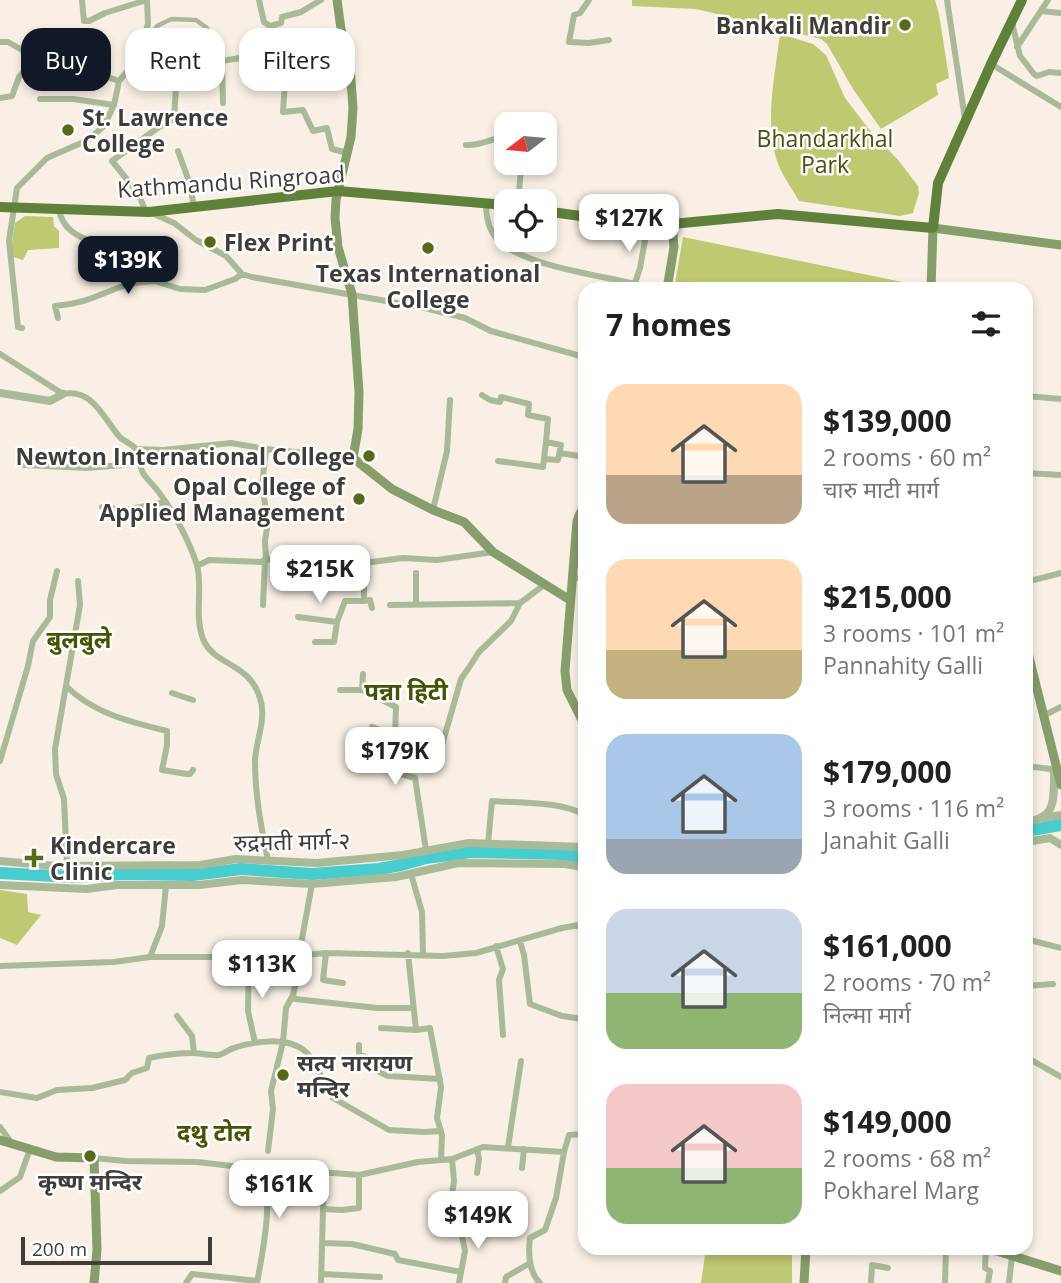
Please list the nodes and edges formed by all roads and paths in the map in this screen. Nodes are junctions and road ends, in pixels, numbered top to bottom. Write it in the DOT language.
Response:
graph roads {
  1 [pos="82,0"];
  2 [pos="147,0"];
  3 [pos="260,0"];
  4 [pos="321,0"];
  5 [pos="339,0"];
  6 [pos="589,0"];
  7 [pos="947,0"];
  8 [pos="1022,0"];
  9 [pos="1048,0"];
  10 [pos="1041,11"];
  11 [pos="1061,13"];
  12 [pos="1012,21"];
  13 [pos="270,26"];
  14 [pos="147,28"];
  15 [pos="156,28"];
  16 [pos="207,28"];
  17 [pos="610,40"];
  18 [pos="0,42"];
  19 [pos="1017,47"];
  20 [pos="21,49"];
  21 [pos="991,64"];
  22 [pos="125,74"];
  23 [pos="1061,74"];
  24 [pos="21,75"];
  25 [pos="111,78"];
  26 [pos="119,81"];
  27 [pos="176,91"];
  28 [pos="223,91"];
  29 [pos="284,91"];
  30 [pos="0,98"];
  31 [pos="40,99"];
  32 [pos="223,103"];
  33 [pos="114,105"];
  34 [pos="1061,107"];
  35 [pos="966,123"];
  36 [pos="494,139"];
  37 [pos="466,145"];
  38 [pos="178,151"];
  39 [pos="348,153"];
  40 [pos="340,192"];
  41 [pos="486,203"];
  42 [pos="494,204"];
  43 [pos="0,207"];
  44 [pos="16,208"];
  45 [pos="194,208"];
  46 [pos="59,209"];
  47 [pos="147,212"];
  48 [pos="557,213"];
  49 [pos="673,223"];
  50 [pos="648,225"];
  51 [pos="933,228"];
  52 [pos="1061,245"];
  53 [pos="242,274"];
  54 [pos="618,282"];
  55 [pos="635,282"];
  56 [pos="668,282"];
  57 [pos="931,282"];
  58 [pos="132,283"];
  59 [pos="352,294"];
  60 [pos="58,318"];
  61 [pos="22,328"];
  62 [pos="0,354"];
  63 [pos="578,355"];
  64 [pos="0,393"];
  65 [pos="63,394"];
  66 [pos="482,395"];
  67 [pos="1033,397"];
  68 [pos="1061,399"];
  69 [pos="450,400"];
  70 [pos="546,442"];
  71 [pos="136,449"];
  72 [pos="266,449"];
  73 [pos="560,453"];
  74 [pos="578,456"];
  75 [pos="353,458"];
  76 [pos="544,459"];
  77 [pos="137,460"];
  78 [pos="498,461"];
  79 [pos="23,465"];
  80 [pos="1033,473"];
  81 [pos="1061,475"];
  82 [pos="166,502"];
  83 [pos="102,507"];
  84 [pos="433,510"];
  85 [pos="578,542"];
  86 [pos="493,552"];
  87 [pos="266,559"];
  88 [pos="364,563"];
  89 [pos="197,566"];
  90 [pos="57,571"];
  91 [pos="416,573"];
  92 [pos="1061,573"];
  93 [pos="572,578"];
  94 [pos="578,578"];
  95 [pos="1033,580"];
  96 [pos="78,581"];
  97 [pos="544,585"];
  98 [pos="570,600"];
  99 [pos="364,601"];
  100 [pos="520,603"];
  101 [pos="416,604"];
  102 [pos="263,605"];
  103 [pos="390,605"];
  104 [pos="372,608"];
  105 [pos="298,617"];
  106 [pos="337,622"];
  107 [pos="315,642"];
  108 [pos="1033,672"];
  109 [pos="363,674"];
  110 [pos="66,686"];
  111 [pos="1037,688"];
  112 [pos="1033,689"];
  113 [pos="340,690"];
  114 [pos="362,690"];
  115 [pos="172,693"];
  116 [pos="192,700"];
  117 [pos="1061,707"];
  118 [pos="578,713"];
  119 [pos="1045,715"];
  120 [pos="364,723"];
  121 [pos="372,727"];
  122 [pos="398,736"];
  123 [pos="350,739"];
  124 [pos="0,761"];
  125 [pos="1033,766"];
  126 [pos="192,770"];
  127 [pos="1059,778"];
  128 [pos="578,810"];
  129 [pos="1061,815"];
  130 [pos="1044,818"];
  131 [pos="1033,820"];
  132 [pos="1061,836"];
  133 [pos="1050,838"];
  134 [pos="1033,841"];
  135 [pos="488,844"];
  136 [pos="1061,845"];
  137 [pos="578,847"];
  138 [pos="426,850"];
  139 [pos="268,860"];
  140 [pos="0,861"];
  141 [pos="67,866"];
  142 [pos="578,866"];
  143 [pos="411,874"];
  144 [pos="312,884"];
  145 [pos="0,885"];
  146 [pos="166,885"];
  147 [pos="578,926"];
  148 [pos="520,941"];
  149 [pos="1033,941"];
  150 [pos="496,946"];
  151 [pos="1061,948"];
  152 [pos="327,953"];
  153 [pos="408,953"];
  154 [pos="424,954"];
  155 [pos="299,955"];
  156 [pos="150,957"];
  157 [pos="249,960"];
  158 [pos="0,966"];
  159 [pos="342,983"];
  160 [pos="1053,985"];
  161 [pos="1033,986"];
  162 [pos="293,995"];
  163 [pos="413,1008"];
  164 [pos="177,1016"];
  165 [pos="578,1020"];
  166 [pos="381,1028"];
  167 [pos="416,1030"];
  168 [pos="503,1035"];
  169 [pos="283,1042"];
  170 [pos="255,1043"];
  171 [pos="359,1045"];
  172 [pos="194,1053"];
  173 [pos="521,1061"];
  174 [pos="1033,1061"];
  175 [pos="1061,1077"];
  176 [pos="440,1079"];
  177 [pos="0,1092"];
  178 [pos="0,1127"];
  179 [pos="441,1130"];
  180 [pos="578,1134"];
  181 [pos="0,1140"];
  182 [pos="11,1142"];
  183 [pos="508,1147"];
  184 [pos="30,1149"];
  185 [pos="477,1149"];
  186 [pos="524,1149"];
  187 [pos="268,1152"];
  188 [pos="564,1152"];
  189 [pos="93,1158"];
  190 [pos="452,1159"];
  191 [pos="441,1160"];
  192 [pos="257,1167"];
  193 [pos="522,1168"];
  194 [pos="324,1172"];
  195 [pos="477,1173"];
  196 [pos="359,1175"];
  197 [pos="0,1191"];
  198 [pos="323,1209"];
  199 [pos="443,1214"];
  200 [pos="455,1220"];
  201 [pos="323,1243"];
  202 [pos="806,1255"];
  203 [pos="946,1255"];
  204 [pos="986,1255"];
  205 [pos="1009,1255"];
  206 [pos="1012,1256"];
  207 [pos="530,1263"];
  208 [pos="888,1268"];
  209 [pos="1061,1271"];
  210 [pos="461,1272"];
  211 [pos="322,1274"];
  212 [pos="380,1278"];
  213 [pos="257,1282"];
  214 [pos="93,1283"];
  215 [pos="186,1283"];
  216 [pos="321,1283"];
  217 [pos="459,1283"];
  218 [pos="505,1283"];
  219 [pos="540,1283"];
  220 [pos="804,1283"];
  221 [pos="871,1283"];
  222 [pos="945,1283"];
  223 [pos="988,1283"];
  224 [pos="1009,1283"];
  1 -- 2 [label="street"];
  2 -- 14 [label="street"];
  3 -- 13 [label="street"];
  4 -- 13 [label="street"];
  5 -- 39 [label="main road"];
  5 -- 40 [label="main road"];
  6 -- 17 [label="street"];
  7 -- 35 [label="street"];
  8 -- 12 [label="highway"];
  9 -- 10 [label="street"];
  10 -- 11 [label="street"];
  10 -- 19 [label="street"];
  12 -- 19 [label="street"];
  12 -- 21 [label="highway"];
  15 -- 16 [label="street"];
  18 -- 20 [label="street"];
  19 -- 23 [label="street"];
  21 -- 34 [label="street"];
  21 -- 35 [label="highway"];
  22 -- 26 [label="street"];
  24 -- 30 [label="street"];
  25 -- 26 [label="street"];
  26 -- 33 [label="street"];
  27 -- 47 [label="street"];
  28 -- 32 [label="street"];
  29 -- 39 [label="street"];
  31 -- 33 [label="street"];
  33 -- 44 [label="street"];
  35 -- 51 [label="highway"];
  36 -- 37 [label="street"];
  38 -- 45 [label="street"];
  39 -- 40 [label="main road"];
  40 -- 41 [label="highway, Kathmandu Ringroad"];
  40 -- 45 [label="highway, Kathmandu Ringroad"];
  40 -- 59 [label="main road"];
  41 -- 42 [label="highway, Kathmandu Ringroad"];
  41 -- 54 [label="street"];
  43 -- 44 [label="highway, Kathmandu Ringroad"];
  44 -- 46 [label="highway, Kathmandu Ringroad"];
  44 -- 61 [label="street"];
  45 -- 47 [label="highway, Kathmandu Ringroad"];
  46 -- 47 [label="highway, Kathmandu Ringroad"];
  46 -- 58 [label="street"];
  47 -- 53 [label="street"];
  48 -- 50 [label="highway"];
  49 -- 50 [label="highway"];
  49 -- 51 [label="highway"];
  49 -- 56 [label="main road"];
  50 -- 55 [label="street"];
  51 -- 52 [label="main road"];
  51 -- 57 [label="main road"];
  53 -- 58 [label="street"];
  53 -- 59 [label="street"];
  58 -- 60 [label="street"];
  59 -- 63 [label="street"];
  59 -- 75 [label="main road"];
  62 -- 65 [label="street"];
  64 -- 65 [label="street"];
  65 -- 71 [label="street"];
  66 -- 70 [label="street"];
  67 -- 68 [label="street"];
  69 -- 84 [label="street"];
  70 -- 73 [label="street"];
  70 -- 76 [label="street"];
  71 -- 72 [label="street"];
  71 -- 77 [label="street"];
  72 -- 75 [label="street"];
  72 -- 87 [label="street"];
  73 -- 74 [label="street"];
  73 -- 76 [label="street"];
  75 -- 84 [label="main road"];
  76 -- 78 [label="street"];
  77 -- 79 [label="street"];
  77 -- 82 [label="street"];
  80 -- 81 [label="street"];
  82 -- 83 [label="street"];
  82 -- 89 [label="street"];
  84 -- 86 [label="main road"];
  85 -- 93 [label="main road"];
  86 -- 88 [label="street"];
  86 -- 97 [label="main road"];
  87 -- 88 [label="street"];
  87 -- 89 [label="street"];
  87 -- 102 [label="street"];
  88 -- 99 [label="street"];
  89 -- 139 [label="street"];
  90 -- 124 [label="street"];
  91 -- 101 [label="street"];
  92 -- 95 [label="street"];
  93 -- 94 [label="street"];
  93 -- 98 [label="main road"];
  96 -- 110 [label="street"];
  97 -- 98 [label="main road"];
  97 -- 100 [label="street"];
  98 -- 118 [label="main road"];
  99 -- 104 [label="street"];
  99 -- 106 [label="street"];
  100 -- 101 [label="street"];
  100 -- 122 [label="street"];
  101 -- 103 [label="street"];
  105 -- 106 [label="street"];
  106 -- 107 [label="street"];
  108 -- 111 [label="main road"];
  109 -- 114 [label="street"];
  110 -- 126 [label="street"];
  110 -- 141 [label="street"];
  111 -- 112 [label="street"];
  111 -- 119 [label="main road"];
  113 -- 114 [label="street"];
  114 -- 122 [label="street"];
  115 -- 116 [label="street"];
  117 -- 119 [label="street"];
  119 -- 127 [label="main road"];
  120 -- 121 [label="street"];
  121 -- 122 [label="street"];
  121 -- 123 [label="street"];
  122 -- 138 [label="street"];
  125 -- 127 [label="street"];
  127 -- 130 [label="street"];
  128 -- 135 [label="street"];
  129 -- 130 [label="street"];
  130 -- 131 [label="street"];
  132 -- 133 [label="street"];
  133 -- 134 [label="street"];
  133 -- 136 [label="street"];
  135 -- 137 [label="street, रुद्रमती मार्ग-२"];
  135 -- 138 [label="street, रुद्रमती मार्ग-२"];
  138 -- 139 [label="street, रुद्रमती मार्ग-२"];
  139 -- 141 [label="street, रुद्रमती मार्ग-२"];
  140 -- 141 [label="street, रुद्रमती मार्ग-२"];
  142 -- 143 [label="street"];
  143 -- 144 [label="street"];
  143 -- 154 [label="street"];
  144 -- 146 [label="street"];
  144 -- 155 [label="street"];
  145 -- 146 [label="street"];
  146 -- 156 [label="street"];
  147 -- 148 [label="street"];
  148 -- 150 [label="street"];
  148 -- 165 [label="street"];
  149 -- 151 [label="street"];
  150 -- 154 [label="street"];
  150 -- 168 [label="street"];
  152 -- 153 [label="street"];
  152 -- 155 [label="street"];
  152 -- 159 [label="street"];
  153 -- 154 [label="street"];
  153 -- 163 [label="street"];
  155 -- 157 [label="street"];
  155 -- 162 [label="street"];
  156 -- 157 [label="street"];
  156 -- 158 [label="street"];
  157 -- 170 [label="street"];
  160 -- 161 [label="street"];
  162 -- 163 [label="street"];
  162 -- 169 [label="street"];
  163 -- 167 [label="street"];
  164 -- 172 [label="street"];
  166 -- 167 [label="street"];
  167 -- 176 [label="street"];
  169 -- 170 [label="street"];
  169 -- 179 [label="street"];
  169 -- 187 [label="street"];
  170 -- 172 [label="street"];
  171 -- 176 [label="street"];
  172 -- 177 [label="street"];
  173 -- 183 [label="street"];
  174 -- 175 [label="street"];
  176 -- 179 [label="street"];
  178 -- 182 [label="street"];
  179 -- 191 [label="street"];
  180 -- 188 [label="street"];
  181 -- 182 [label="main road"];
  182 -- 184 [label="main road"];
  183 -- 185 [label="street"];
  183 -- 186 [label="street"];
  184 -- 189 [label="main road"];
  184 -- 197 [label="street"];
  185 -- 190 [label="street"];
  185 -- 195 [label="street"];
  186 -- 188 [label="street"];
  186 -- 193 [label="street"];
  188 -- 207 [label="street"];
  189 -- 192 [label="street"];
  189 -- 214 [label="main road"];
  190 -- 191 [label="street"];
  190 -- 199 [label="street"];
  191 -- 196 [label="street"];
  192 -- 194 [label="street"];
  192 -- 213 [label="street"];
  194 -- 196 [label="street"];
  194 -- 198 [label="street"];
  196 -- 198 [label="street"];
  198 -- 201 [label="street"];
  200 -- 210 [label="street"];
  201 -- 210 [label="street"];
  201 -- 211 [label="street"];
  202 -- 220 [label="main road"];
  203 -- 222 [label="street"];
  204 -- 223 [label="street"];
  205 -- 206 [label="main road"];
  206 -- 209 [label="main road"];
  206 -- 224 [label="street"];
  207 -- 218 [label="street"];
  207 -- 219 [label="street"];
  208 -- 221 [label="street"];
  210 -- 217 [label="street"];
  211 -- 212 [label="street"];
  211 -- 216 [label="street"];
  213 -- 215 [label="street"];
}
